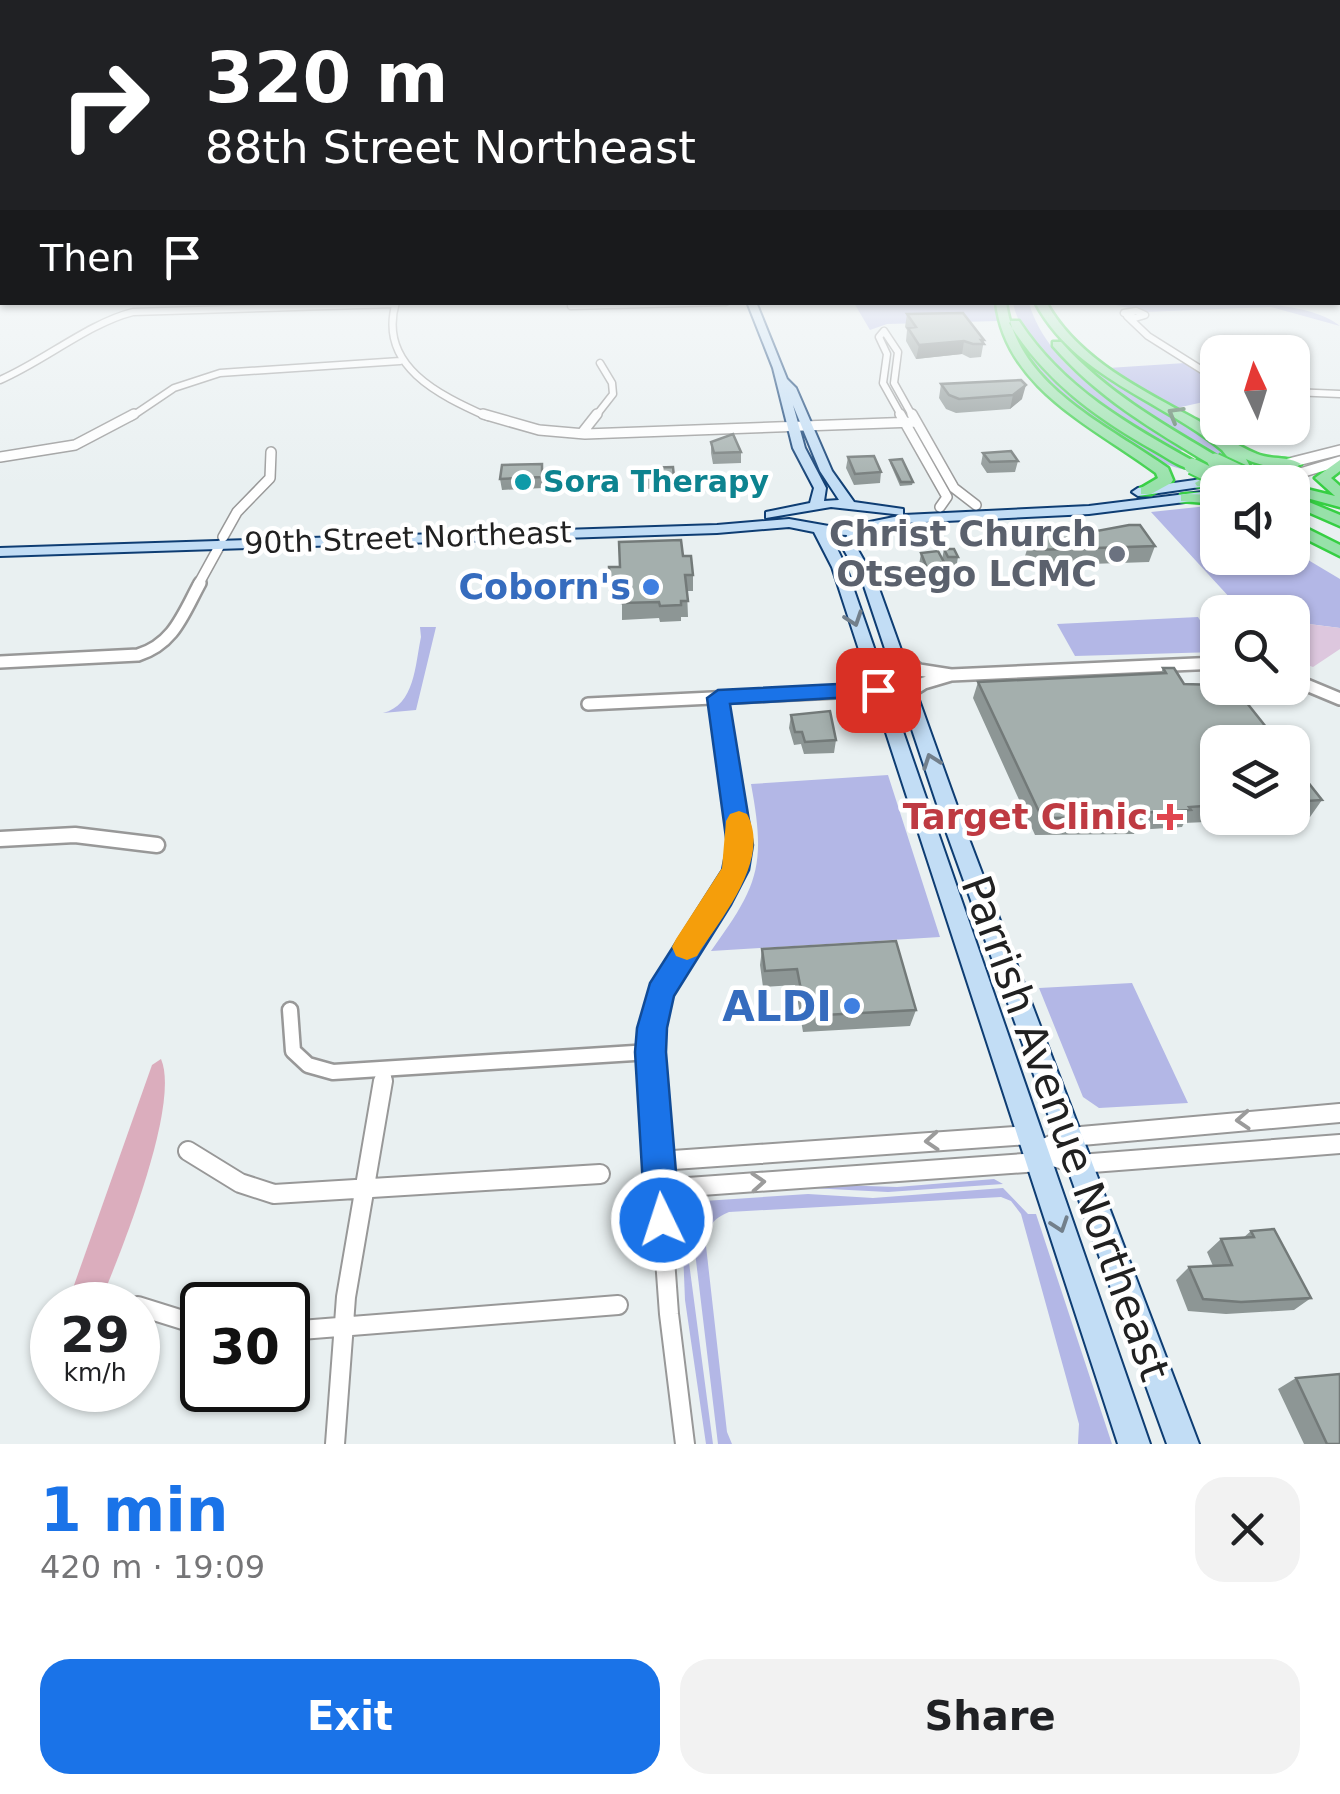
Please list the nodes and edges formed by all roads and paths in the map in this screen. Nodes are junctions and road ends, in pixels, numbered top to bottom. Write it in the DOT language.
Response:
graph roads {
  1 [pos="56,351"];
  2 [pos="396,351"];
  3 [pos="771,351"];
  4 [pos="886,351"];
  5 [pos="898,351"];
  6 [pos="1016,351"];
  7 [pos="1034,351"];
  8 [pos="1065,351"];
  9 [pos="1084,351"];
  10 [pos="1172,351"];
  11 [pos="400,360"];
  12 [pos="600,363"];
  13 [pos="1200,369"];
  14 [pos="0,380"];
  15 [pos="782,380"];
  16 [pos="1310,393"];
  17 [pos="1340,394"];
  18 [pos="908,420"];
  19 [pos="808,423"];
  20 [pos="790,424"];
  21 [pos="1200,428"];
  22 [pos="582,433"];
  23 [pos="1222,445"];
  24 [pos="1230,445"];
  25 [pos="1129,446"];
  26 [pos="1340,450"];
  27 [pos="271,452"];
  28 [pos="0,456"];
  29 [pos="1340,462"];
  30 [pos="1220,465"];
  31 [pos="1243,465"];
  32 [pos="1264,465"];
  33 [pos="1200,469"];
  34 [pos="1200,474"];
  35 [pos="1310,477"];
  36 [pos="1310,481"];
  37 [pos="1200,485"];
  38 [pos="1146,491"];
  39 [pos="1340,493"];
  40 [pos="1310,495"];
  41 [pos="1186,498"];
  42 [pos="1200,498"];
  43 [pos="1310,501"];
  44 [pos="1340,502"];
  45 [pos="850,505"];
  46 [pos="976,506"];
  47 [pos="940,507"];
  48 [pos="1310,507"];
  49 [pos="816,517"];
  50 [pos="1340,521"];
  51 [pos="857,530"];
  52 [pos="1310,535"];
  53 [pos="1340,538"];
  54 [pos="222,541"];
  55 [pos="0,549"];
  56 [pos="1340,551"];
  57 [pos="894,652"];
  58 [pos="0,662"];
  59 [pos="1200,664"];
  60 [pos="950,675"];
  61 [pos="1310,686"];
  62 [pos="878,690"];
  63 [pos="718,698"];
  64 [pos="909,699"];
  65 [pos="1340,699"];
  66 [pos="588,704"];
  67 [pos="0,839"];
  68 [pos="157,845"];
  69 [pos="290,1010"];
  70 [pos="650,1052"];
  71 [pos="385,1069"];
  72 [pos="1340,1113"];
  73 [pos="1070,1137"];
  74 [pos="1340,1144"];
  75 [pos="1034,1149"];
  76 [pos="188,1150"];
  77 [pos="658,1160"];
  78 [pos="1080,1164"];
  79 [pos="600,1174"];
  80 [pos="660,1189"];
  81 [pos="364,1191"];
  82 [pos="618,1305"];
  83 [pos="342,1326"];
  84 [pos="310,1329"];
  85 [pos="334,1444"];
  86 [pos="686,1444"];
  87 [pos="1134,1444"];
  88 [pos="1182,1444"];
  1 -- 14 [label="street"];
  2 -- 11 [label="street"];
  3 -- 15 [label="main road, Parrish Avenue Northeast"];
  4 -- 18 [label="street"];
  5 -- 18 [label="street"];
  6 -- 25 [label="highway"];
  7 -- 33 [label="highway, bridge"];
  8 -- 30 [label="highway, bridge"];
  21 -- 9 [label="highway, one-way"];
  10 -- 13 [label="street"];
  11 -- 22 [label="street"];
  11 -- 28 [label="street"];
  12 -- 22 [label="street"];
  15 -- 19 [label="main road, Parrish Avenue Northeast"];
  15 -- 20 [label="main road, Parrish Avenue Northeast"];
  16 -- 17 [label="street"];
  18 -- 19 [label="street"];
  18 -- 46 [label="street"];
  18 -- 47 [label="street"];
  19 -- 20 [label="street"];
  19 -- 45 [label="main road, Parrish Avenue Northeast"];
  20 -- 22 [label="street"];
  20 -- 49 [label="main road, Parrish Avenue Northeast"];
  23 -- 31 [label="highway"];
  24 -- 32 [label="highway"];
  25 -- 34 [label="highway"];
  25 -- 38 [label="highway"];
  26 -- 35 [label="street"];
  27 -- 54 [label="street"];
  29 -- 36 [label="street"];
  29 -- 39 [label="highway"];
  37 -- 38 [label="main road"];
  38 -- 46 [label="main road"];
  40 -- 44 [label="highway"];
  41 -- 42 [label="highway"];
  41 -- 51 [label="main road"];
  43 -- 50 [label="highway"];
  45 -- 47 [label="main road"];
  45 -- 49 [label="main road"];
  45 -- 51 [label="main road, Parrish Avenue Northeast"];
  46 -- 47 [label="main road"];
  48 -- 53 [label="highway"];
  49 -- 51 [label="main road"];
  49 -- 54 [label="main road, 90th Street Northeast"];
  49 -- 62 [label="main road, Parrish Avenue Northeast, one-way"];
  51 -- 57 [label="main road, Parrish Avenue Northeast"];
  52 -- 56 [label="highway"];
  54 -- 55 [label="main road, 90th Street Northeast"];
  54 -- 58 [label="street"];
  57 -- 60 [label="street"];
  57 -- 64 [label="main road, Parrish Avenue Northeast"];
  59 -- 60 [label="street"];
  60 -- 64 [label="street"];
  61 -- 65 [label="street"];
  62 -- 63 [label="street"];
  62 -- 64 [label="main road"];
  62 -- 75 [label="main road, Parrish Avenue Northeast"];
  63 -- 66 [label="street"];
  63 -- 70 [label="street"];
  73 -- 64 [label="main road, Parrish Avenue Northeast, one-way"];
  67 -- 68 [label="street"];
  69 -- 71 [label="street"];
  70 -- 71 [label="street"];
  70 -- 77 [label="street"];
  71 -- 81 [label="street"];
  72 -- 73 [label="street, one-way"];
  73 -- 75 [label="street"];
  73 -- 78 [label="main road, Parrish Avenue Northeast"];
  74 -- 78 [label="street"];
  75 -- 77 [label="street, one-way"];
  75 -- 78 [label="street"];
  80 -- 75 [label="street, one-way"];
  75 -- 87 [label="main road, Parrish Avenue Northeast, one-way"];
  76 -- 81 [label="street"];
  77 -- 80 [label="street"];
  78 -- 88 [label="main road, Parrish Avenue Northeast"];
  79 -- 81 [label="street"];
  80 -- 86 [label="street"];
  81 -- 83 [label="street"];
  82 -- 83 [label="street"];
  83 -- 84 [label="street"];
  83 -- 85 [label="street"];
}
